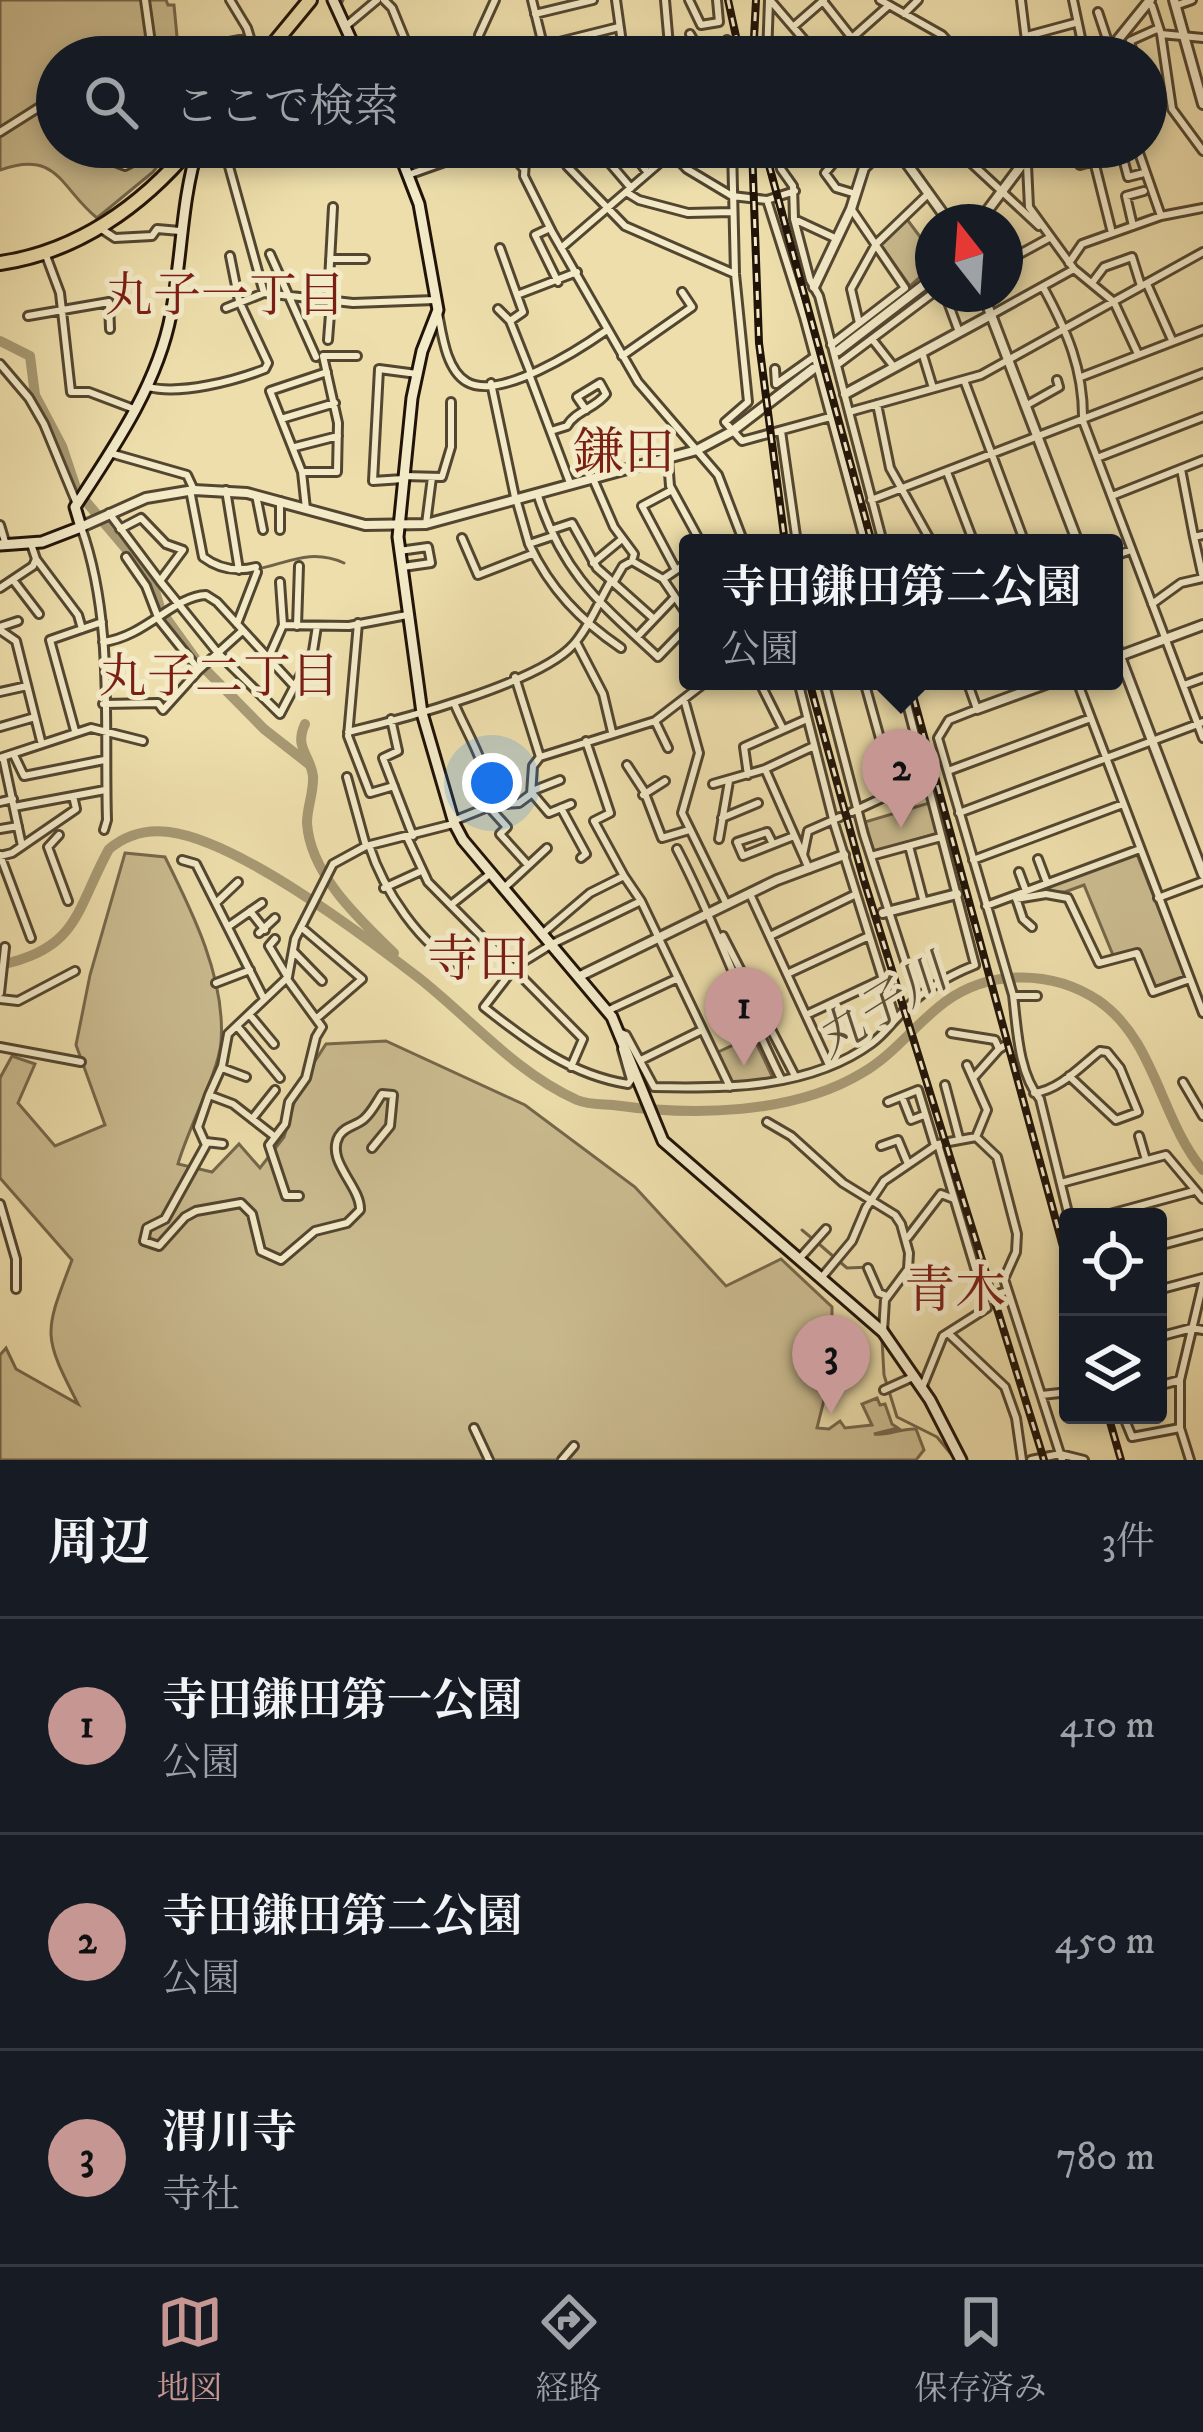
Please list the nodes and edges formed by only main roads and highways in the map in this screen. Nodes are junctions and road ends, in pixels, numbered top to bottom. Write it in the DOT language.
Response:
graph roads {
  1 [pos="310,0"];
  2 [pos="333,0"];
  3 [pos="278,36"];
  4 [pos="350,36"];
  5 [pos="173,168"];
  6 [pos="187,168"];
  7 [pos="193,168"];
  8 [pos="406,168"];
  9 [pos="191,182"];
  10 [pos="0,263"];
  11 [pos="3,545"];
  12 [pos="961,1459"];
  1 -- 3 [label="highway"];
  2 -- 4 [label="main road"];
  5 -- 10 [label="highway"];
  6 -- 9 [label="main road"];
  7 -- 9 [label="main road"];
  8 -- 12 [label="main road"];
  9 -- 11 [label="main road"];
}
